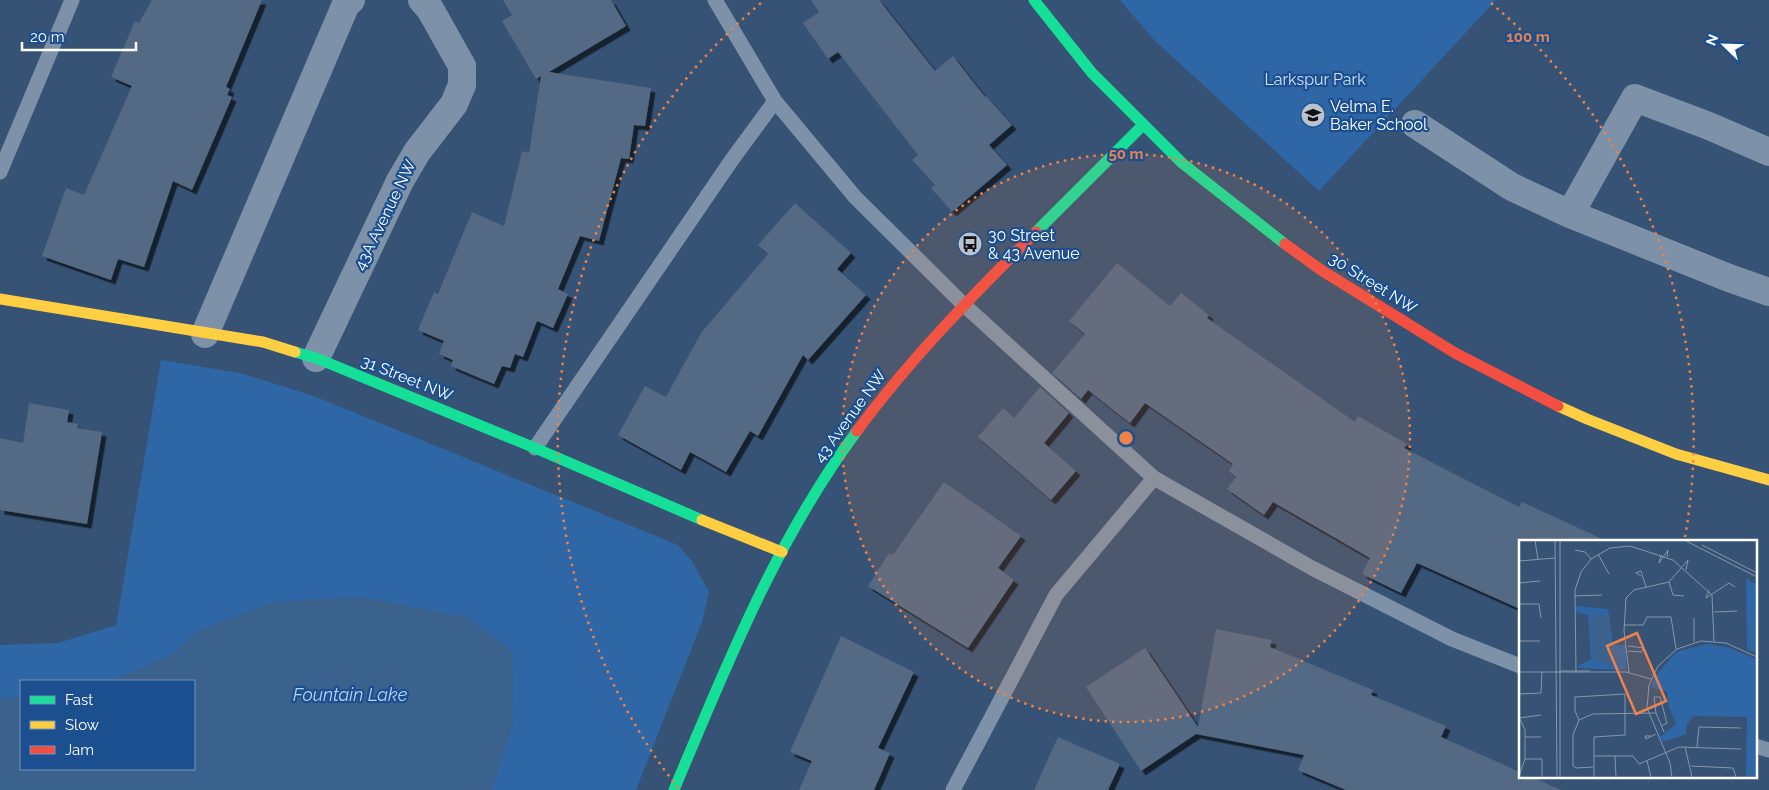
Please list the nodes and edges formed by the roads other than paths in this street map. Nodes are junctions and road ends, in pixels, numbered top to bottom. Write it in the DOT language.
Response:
graph roads {
  1 [pos="72,0"];
  2 [pos="351,0"];
  3 [pos="422,0"];
  4 [pos="715,0"];
  5 [pos="1034,0"];
  6 [pos="775,101"];
  7 [pos="1415,124"];
  8 [pos="1144,125"];
  9 [pos="1769,152"];
  10 [pos="0,172"];
  11 [pos="1570,214"];
  12 [pos="1769,292"];
  13 [pos="0,298"];
  14 [pos="963,304"];
  15 [pos="205,334"];
  16 [pos="316,358"];
  17 [pos="535,448"];
  18 [pos="1154,478"];
  19 [pos="1769,480"];
  20 [pos="782,552"];
  21 [pos="1519,666"];
  22 [pos="1756,746"];
  23 [pos="1769,750"];
  24 [pos="674,790"];
  25 [pos="953,790"];
  1 -- 10 [label="lane"];
  2 -- 15 [label="street"];
  3 -- 16 [label="street, 43A Avenue NW"];
  4 -- 6 [label="lane"];
  5 -- 8 [label="street, 30 Street NW"];
  6 -- 14 [label="lane"];
  6 -- 17 [label="lane"];
  7 -- 11 [label="street"];
  8 -- 14 [label="street, 43 Avenue NW"];
  8 -- 19 [label="street, 30 Street NW"];
  9 -- 11 [label="street"];
  11 -- 12 [label="street"];
  13 -- 15 [label="street, 31 Street NW"];
  14 -- 18 [label="lane"];
  14 -- 20 [label="street, 43 Avenue NW"];
  15 -- 16 [label="street, 31 Street NW"];
  16 -- 17 [label="street, 31 Street NW"];
  17 -- 20 [label="street, 31 Street NW"];
  18 -- 21 [label="lane"];
  18 -- 25 [label="lane"];
  20 -- 24 [label="street, 43 Avenue NW"];
  22 -- 23 [label="lane"];
}
